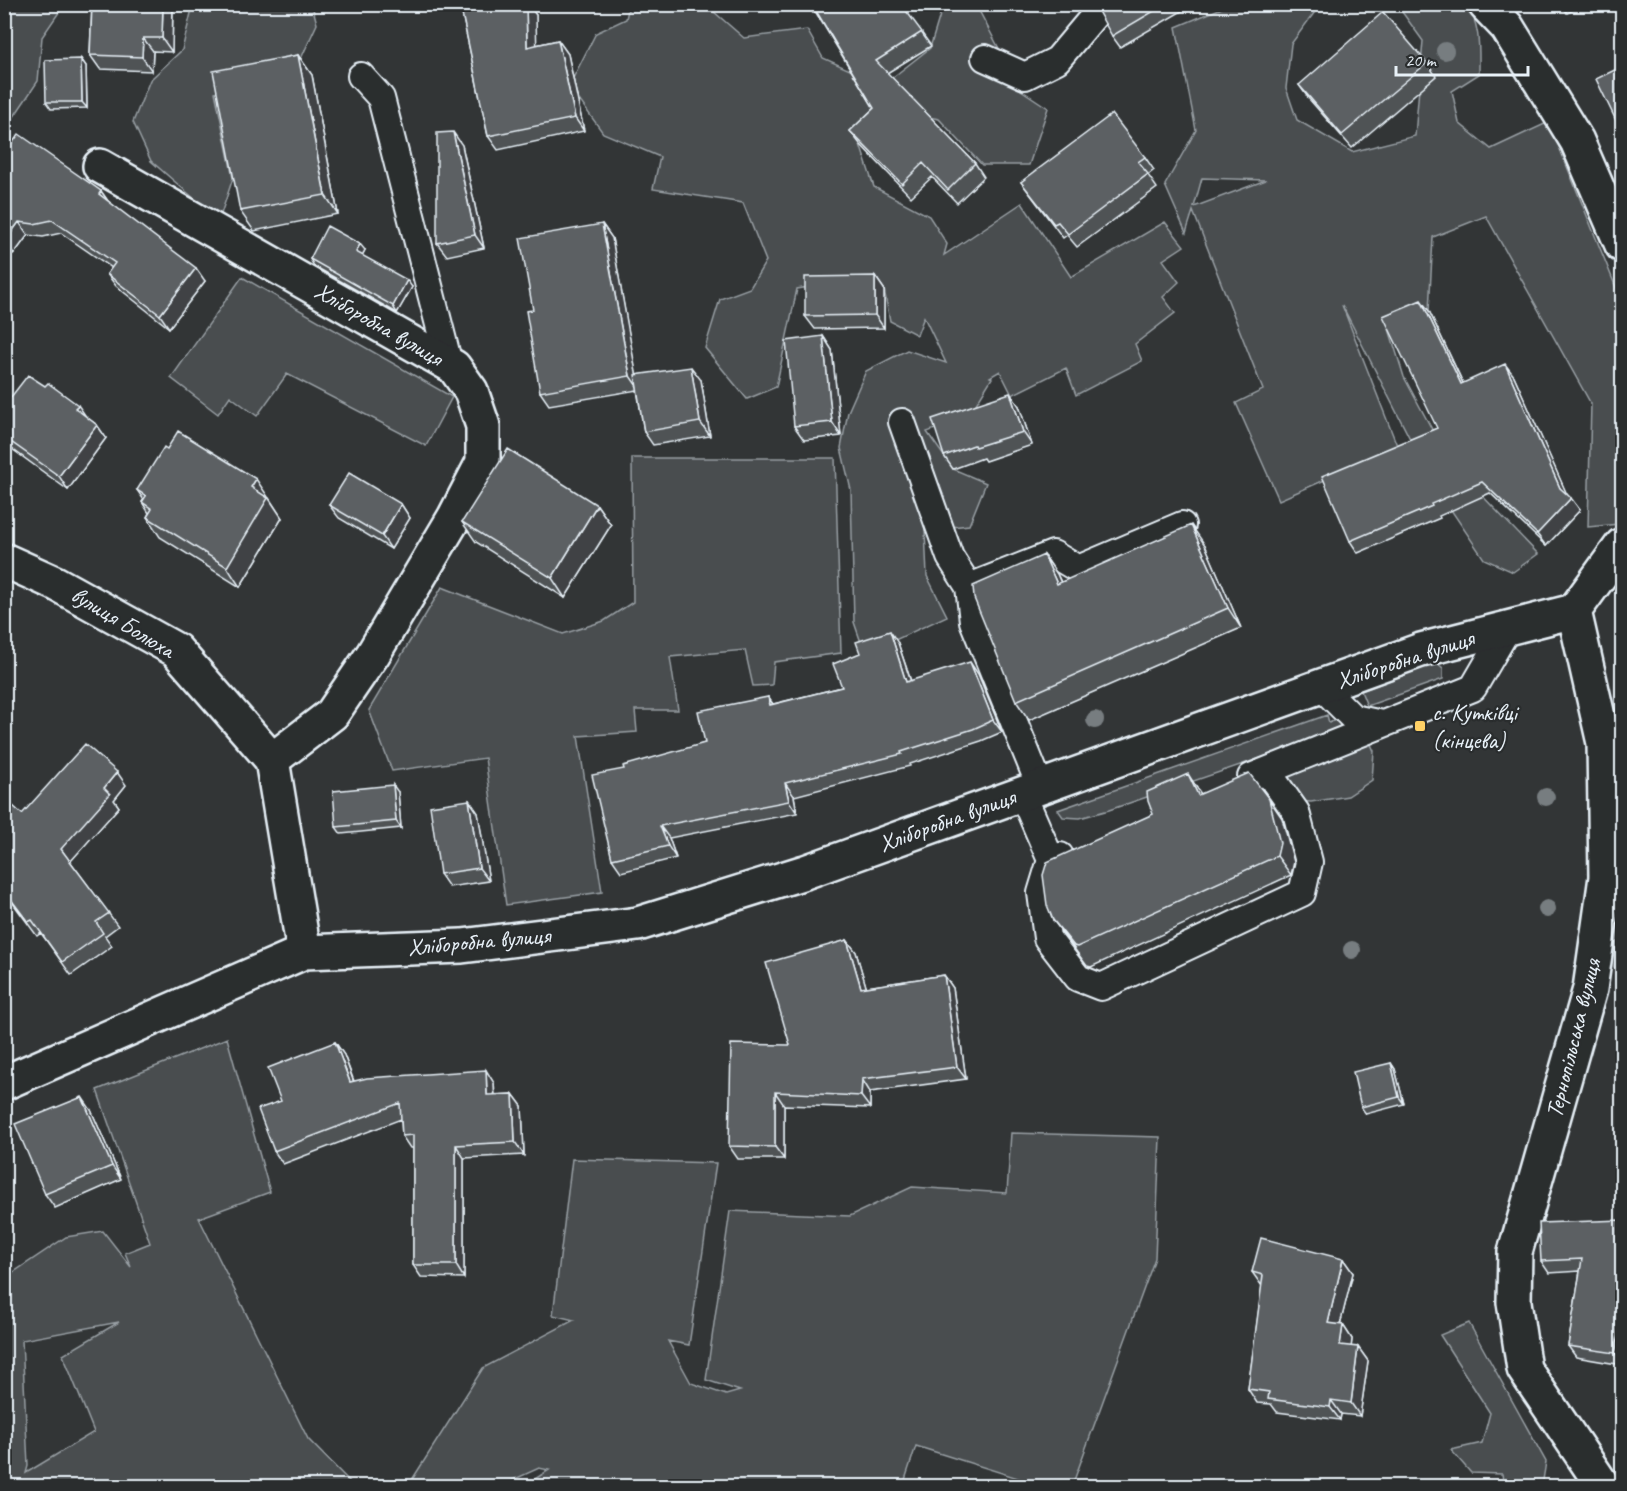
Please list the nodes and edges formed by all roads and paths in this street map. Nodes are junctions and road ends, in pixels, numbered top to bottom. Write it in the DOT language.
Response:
graph roads {
  1 [pos="1104,4"];
  2 [pos="1502,12"];
  3 [pos="985,58"];
  4 [pos="361,76"];
  5 [pos="100,166"];
  6 [pos="1623,245"];
  7 [pos="449,364"];
  8 [pos="902,422"];
  9 [pos="1182,525"];
  10 [pos="1623,545"];
  11 [pos="4,560"];
  12 [pos="969,587"];
  13 [pos="1574,611"];
  14 [pos="1508,628"];
  15 [pos="1321,686"];
  16 [pos="1382,724"];
  17 [pos="272,760"];
  18 [pos="1267,771"];
  19 [pos="1225,788"];
  20 [pos="1031,789"];
  21 [pos="1083,846"];
  22 [pos="1051,860"];
  23 [pos="304,952"];
  24 [pos="4,1083"];
  25 [pos="1603,1486"];
  1 -- 3 [label="lane"];
  2 -- 6 [label="street"];
  4 -- 7 [label="lane"];
  5 -- 7 [label="street, Хліборобна вулиця"];
  7 -- 17 [label="street, Хліборобна вулиця"];
  8 -- 12 [label="lane"];
  9 -- 12 [label="lane"];
  10 -- 13 [label="street"];
  11 -- 17 [label="street, вулиця Болюха"];
  12 -- 20 [label="lane"];
  13 -- 14 [label="street, Хліборобна вулиця"];
  13 -- 25 [label="street, Тернопільська вулиця"];
  14 -- 15 [label="street, Хліборобна вулиця"];
  14 -- 16 [label="lane"];
  15 -- 16 [label="lane"];
  15 -- 20 [label="street, Хліборобна вулиця"];
  16 -- 18 [label="lane"];
  17 -- 23 [label="street"];
  18 -- 19 [label="lane"];
  18 -- 22 [label="lane"];
  20 -- 22 [label="lane"];
  20 -- 23 [label="street, Хліборобна вулиця"];
  21 -- 22 [label="lane"];
  23 -- 24 [label="street, Хліборобна вулиця"];
}
